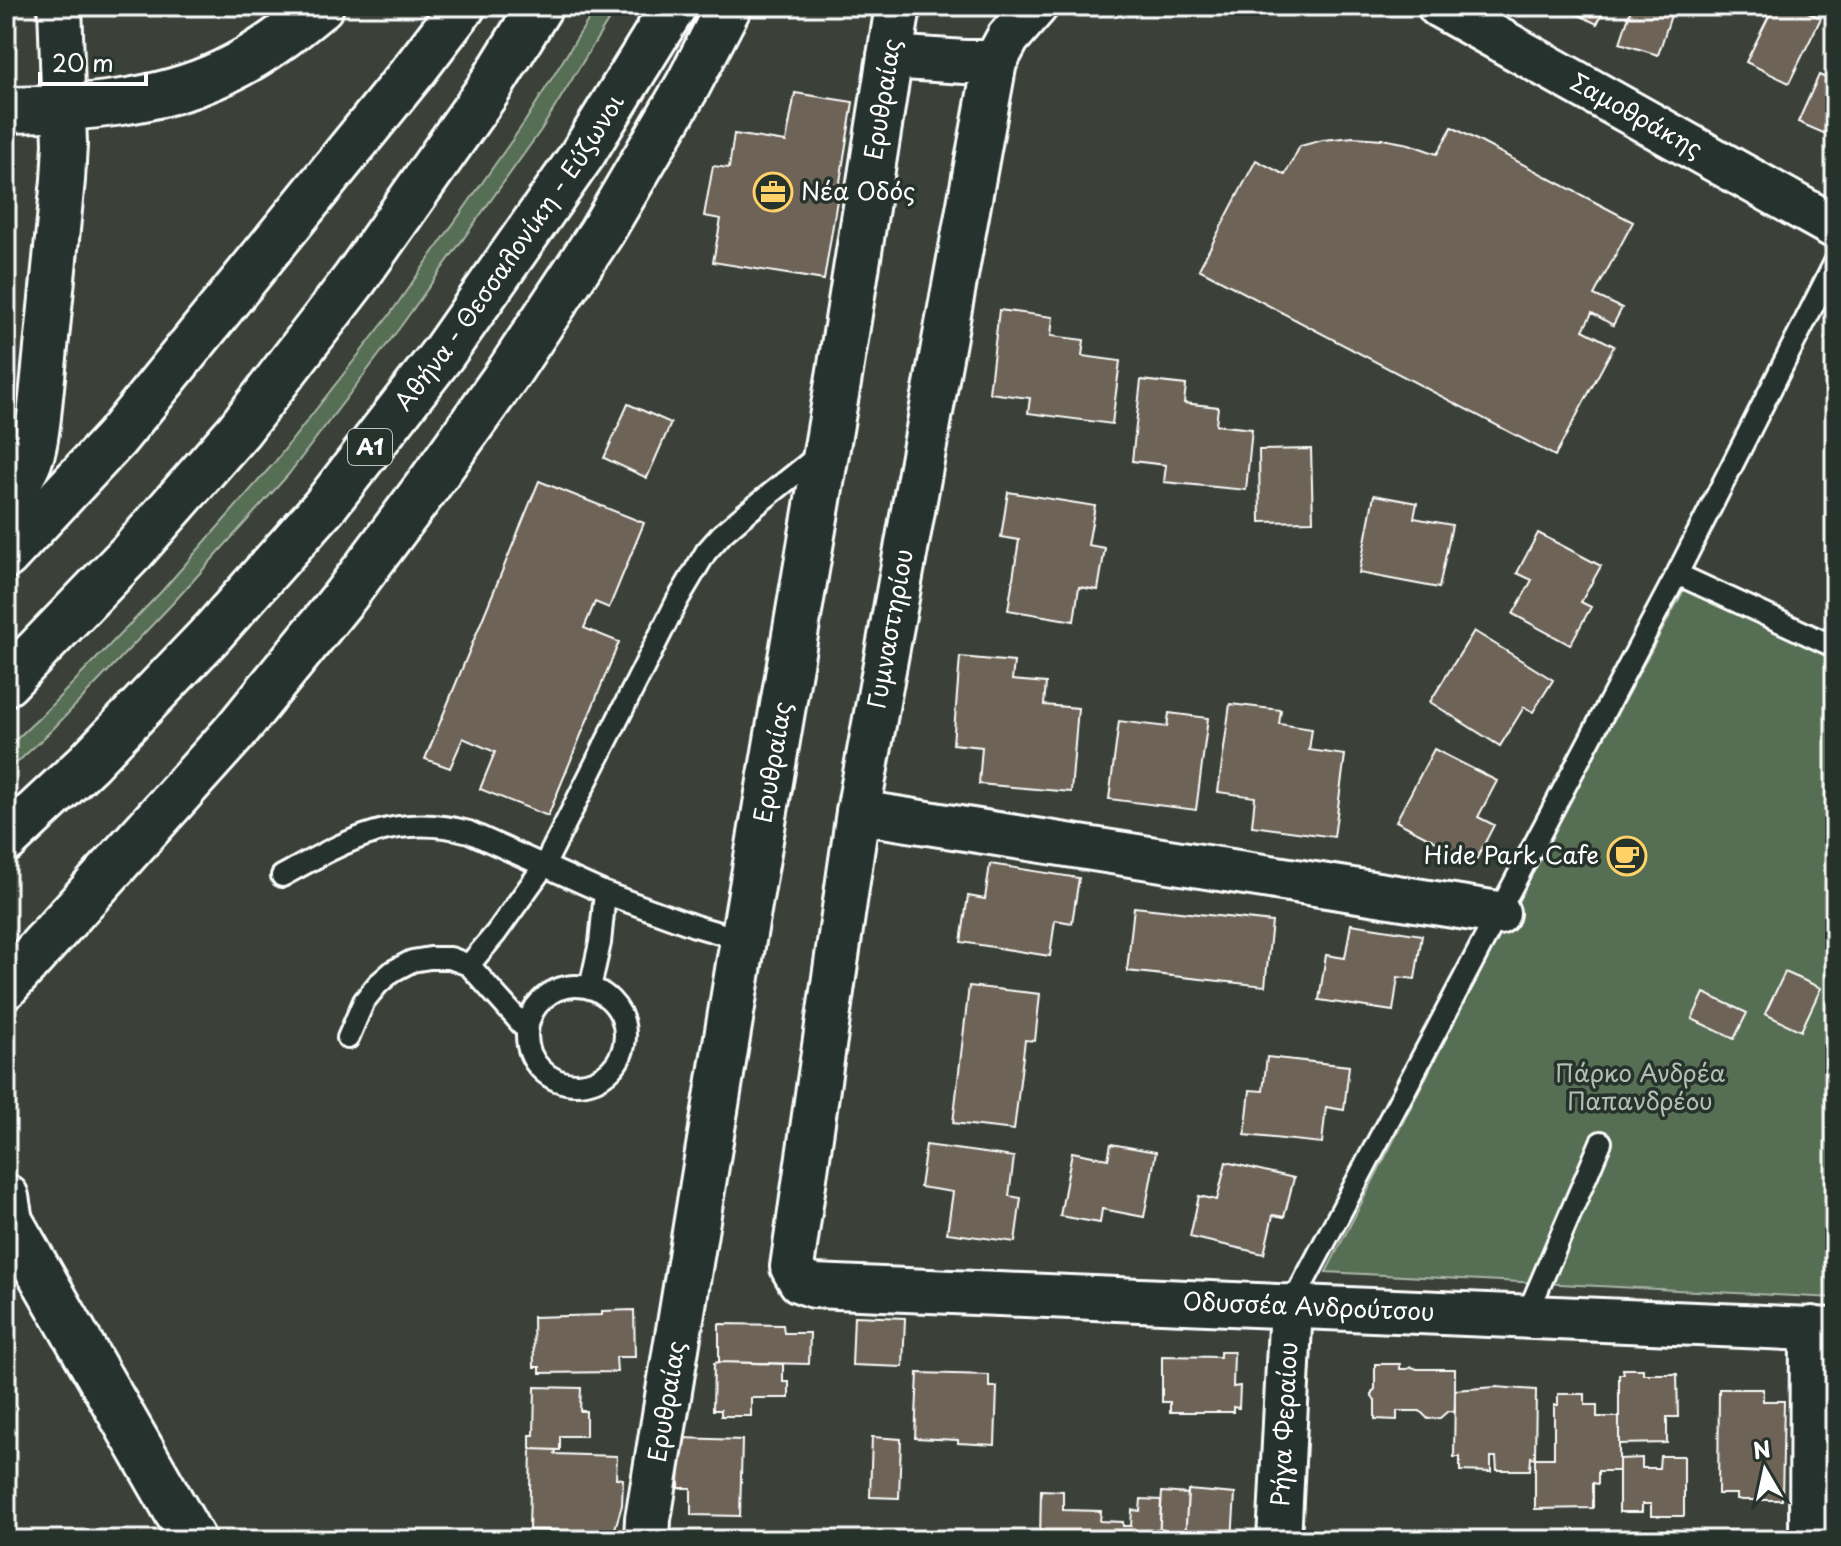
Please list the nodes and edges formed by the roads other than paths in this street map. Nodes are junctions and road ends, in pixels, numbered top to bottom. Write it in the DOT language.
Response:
graph roads {
  1 [pos="60,6"];
  2 [pos="321,6"];
  3 [pos="463,6"];
  4 [pos="540,6"];
  5 [pos="674,6"];
  6 [pos="729,6"];
  7 [pos="898,6"];
  8 [pos="1036,6"];
  9 [pos="1439,6"];
  10 [pos="889,57"];
  11 [pos="995,62"];
  12 [pos="64,109"];
  13 [pos="6,110"];
  14 [pos="1835,227"];
  15 [pos="1835,262"];
  16 [pos="827,449"];
  17 [pos="6,499"];
  18 [pos="6,556"];
  19 [pos="1677,574"];
  20 [pos="1835,647"];
  21 [pos="6,683"];
  22 [pos="858,812"];
  23 [pos="6,840"];
  24 [pos="544,866"];
  25 [pos="282,876"];
  26 [pos="605,893"];
  27 [pos="1498,913"];
  28 [pos="743,940"];
  29 [pos="469,965"];
  30 [pos="10,985"];
  31 [pos="590,988"];
  32 [pos="527,1030"];
  33 [pos="348,1038"];
  34 [pos="1601,1142"];
  35 [pos="7,1212"];
  36 [pos="792,1267"];
  37 [pos="1291,1306"];
  38 [pos="1526,1317"];
  39 [pos="1824,1329"];
  40 [pos="645,1533"];
  41 [pos="193,1540"];
  42 [pos="1279,1540"];
  43 [pos="1811,1540"];
  1 -- 12 [label="street"];
  2 -- 12 [label="main road"];
  3 -- 18 [label="main road"];
  4 -- 21 [label="main road"];
  5 -- 23 [label="main road, Αθήνα - Θεσσαλονίκη - Εύζωνοι / Α1"];
  6 -- 30 [label="main road"];
  7 -- 10 [label="main road, Ερυθραίας"];
  8 -- 11 [label="street, Γυμναστηρίου"];
  9 -- 14 [label="street, Σαμοθράκης"];
  10 -- 11 [label="street"];
  10 -- 16 [label="main road, Ερυθραίας"];
  11 -- 22 [label="street, Γυμναστηρίου"];
  12 -- 13 [label="main road"];
  12 -- 17 [label="street"];
  15 -- 19 [label="lane"];
  16 -- 24 [label="lane"];
  16 -- 28 [label="main road, Ερυθραίας"];
  19 -- 20 [label="lane"];
  19 -- 27 [label="lane"];
  22 -- 27 [label="street"];
  22 -- 36 [label="street, Γυμναστηρίου"];
  24 -- 25 [label="lane"];
  24 -- 26 [label="lane"];
  24 -- 29 [label="lane"];
  26 -- 28 [label="lane"];
  26 -- 31 [label="lane"];
  27 -- 37 [label="lane"];
  28 -- 40 [label="main road, Ερυθραίας"];
  29 -- 32 [label="lane"];
  29 -- 33 [label="lane"];
  31 -- 32 [label="lane"];
  31 -- 32 [label="lane"];
  34 -- 38 [label="lane"];
  35 -- 41 [label="main road"];
  36 -- 37 [label="street, Οδυσσέα Ανδρούτσου"];
  37 -- 38 [label="street, Οδυσσέα Ανδρούτσου"];
  37 -- 42 [label="street, Ρήγα Φεραίου"];
  38 -- 39 [label="street, Οδυσσέα Ανδρούτσου"];
  39 -- 43 [label="street"];
}
